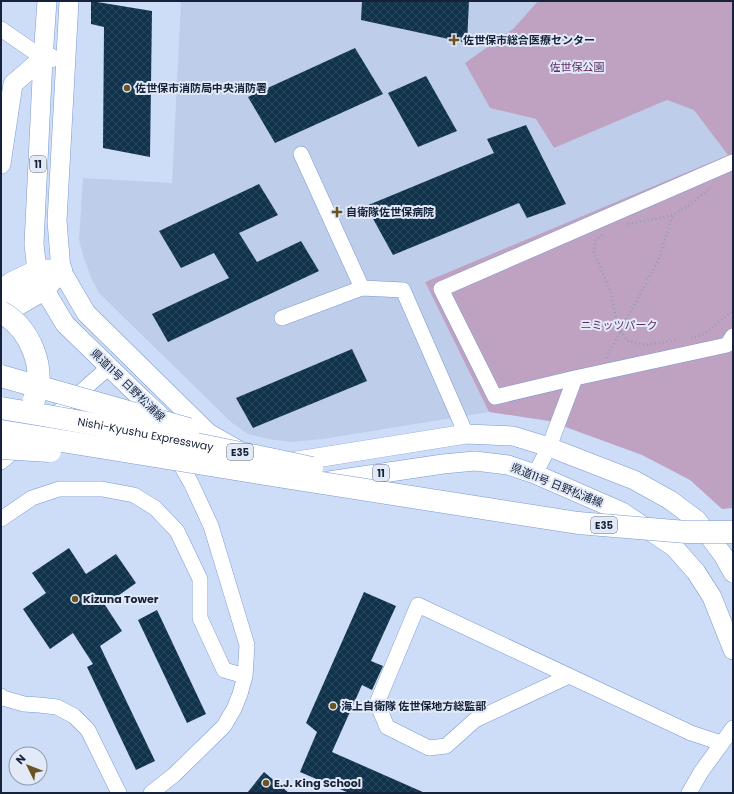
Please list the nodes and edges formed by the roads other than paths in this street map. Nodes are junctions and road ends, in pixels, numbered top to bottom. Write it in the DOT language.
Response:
graph roads {
  1 [pos="47,1"];
  2 [pos="69,1"];
  3 [pos="1,29"];
  4 [pos="43,58"];
  5 [pos="66,60"];
  6 [pos="301,154"];
  7 [pos="733,162"];
  8 [pos="1,164"];
  9 [pos="61,270"];
  10 [pos="41,280"];
  11 [pos="362,288"];
  12 [pos="1,291"];
  13 [pos="1,313"];
  14 [pos="282,318"];
  15 [pos="731,342"];
  16 [pos="109,367"];
  17 [pos="1,376"];
  18 [pos="575,378"];
  19 [pos="143,400"];
  20 [pos="1,408"];
  21 [pos="1,431"];
  22 [pos="466,434"];
  23 [pos="1,441"];
  24 [pos="549,447"];
  25 [pos="1,448"];
  26 [pos="1,462"];
  27 [pos="535,474"];
  28 [pos="284,477"];
  29 [pos="364,479"];
  30 [pos="477,508"];
  31 [pos="1,519"];
  32 [pos="733,532"];
  33 [pos="733,573"];
  34 [pos="733,650"];
  35 [pos="245,676"];
  36 [pos="569,676"];
  37 [pos="1,696"];
  38 [pos="733,728"];
  39 [pos="721,743"];
  40 [pos="119,793"];
  41 [pos="151,793"];
  42 [pos="689,793"];
  1 -- 4 [label="main road, 県道11号 日野松浦線"];
  2 -- 5 [label="main road, 県道11号 日野松浦線"];
  3 -- 4 [label="street"];
  4 -- 5 [label="main road"];
  4 -- 8 [label="main road"];
  4 -- 10 [label="main road, 県道11号 日野松浦線 / 11"];
  5 -- 9 [label="main road, 県道11号 日野松浦線 / 11"];
  6 -- 11 [label="street"];
  7 -- 18 [label="street"];
  9 -- 10 [label="highway"];
  9 -- 22 [label="main road, 県道11号 日野松浦線 / 11"];
  10 -- 12 [label="highway"];
  10 -- 13 [label="highway"];
  10 -- 16 [label="main road, 県道11号 日野松浦線 / 11"];
  11 -- 14 [label="street"];
  11 -- 22 [label="street"];
  13 -- 23 [label="highway, bridge"];
  15 -- 18 [label="street"];
  16 -- 19 [label="main road, 県道11号 日野松浦線 / 11"];
  16 -- 26 [label="street"];
  17 -- 29 [label="highway, bridge"];
  18 -- 24 [label="street"];
  19 -- 27 [label="main road, 県道11号 日野松浦線 / 11"];
  19 -- 35 [label="street"];
  20 -- 29 [label="highway, Nishi-Kyushu Expressway / E35, bridge"];
  21 -- 28 [label="highway, Nishi-Kyushu Expressway / E35, bridge"];
  22 -- 24 [label="main road, 県道11号 日野松浦線 / 11"];
  24 -- 27 [label="street"];
  24 -- 33 [label="main road, 県道11号 日野松浦線 / 11"];
  25 -- 28 [label="highway, bridge"];
  27 -- 34 [label="main road, 県道11号 日野松浦線 / 11"];
  28 -- 30 [label="highway, Nishi-Kyushu Expressway / E35, bridge"];
  29 -- 30 [label="highway, Nishi-Kyushu Expressway / E35, bridge"];
  30 -- 32 [label="highway, Nishi-Kyushu Expressway / E35, bridge"];
  31 -- 35 [label="street"];
  35 -- 41 [label="street"];
  36 -- 36 [label="street"];
  36 -- 39 [label="street"];
  37 -- 40 [label="street"];
  38 -- 39 [label="street"];
  39 -- 42 [label="street"];
}
